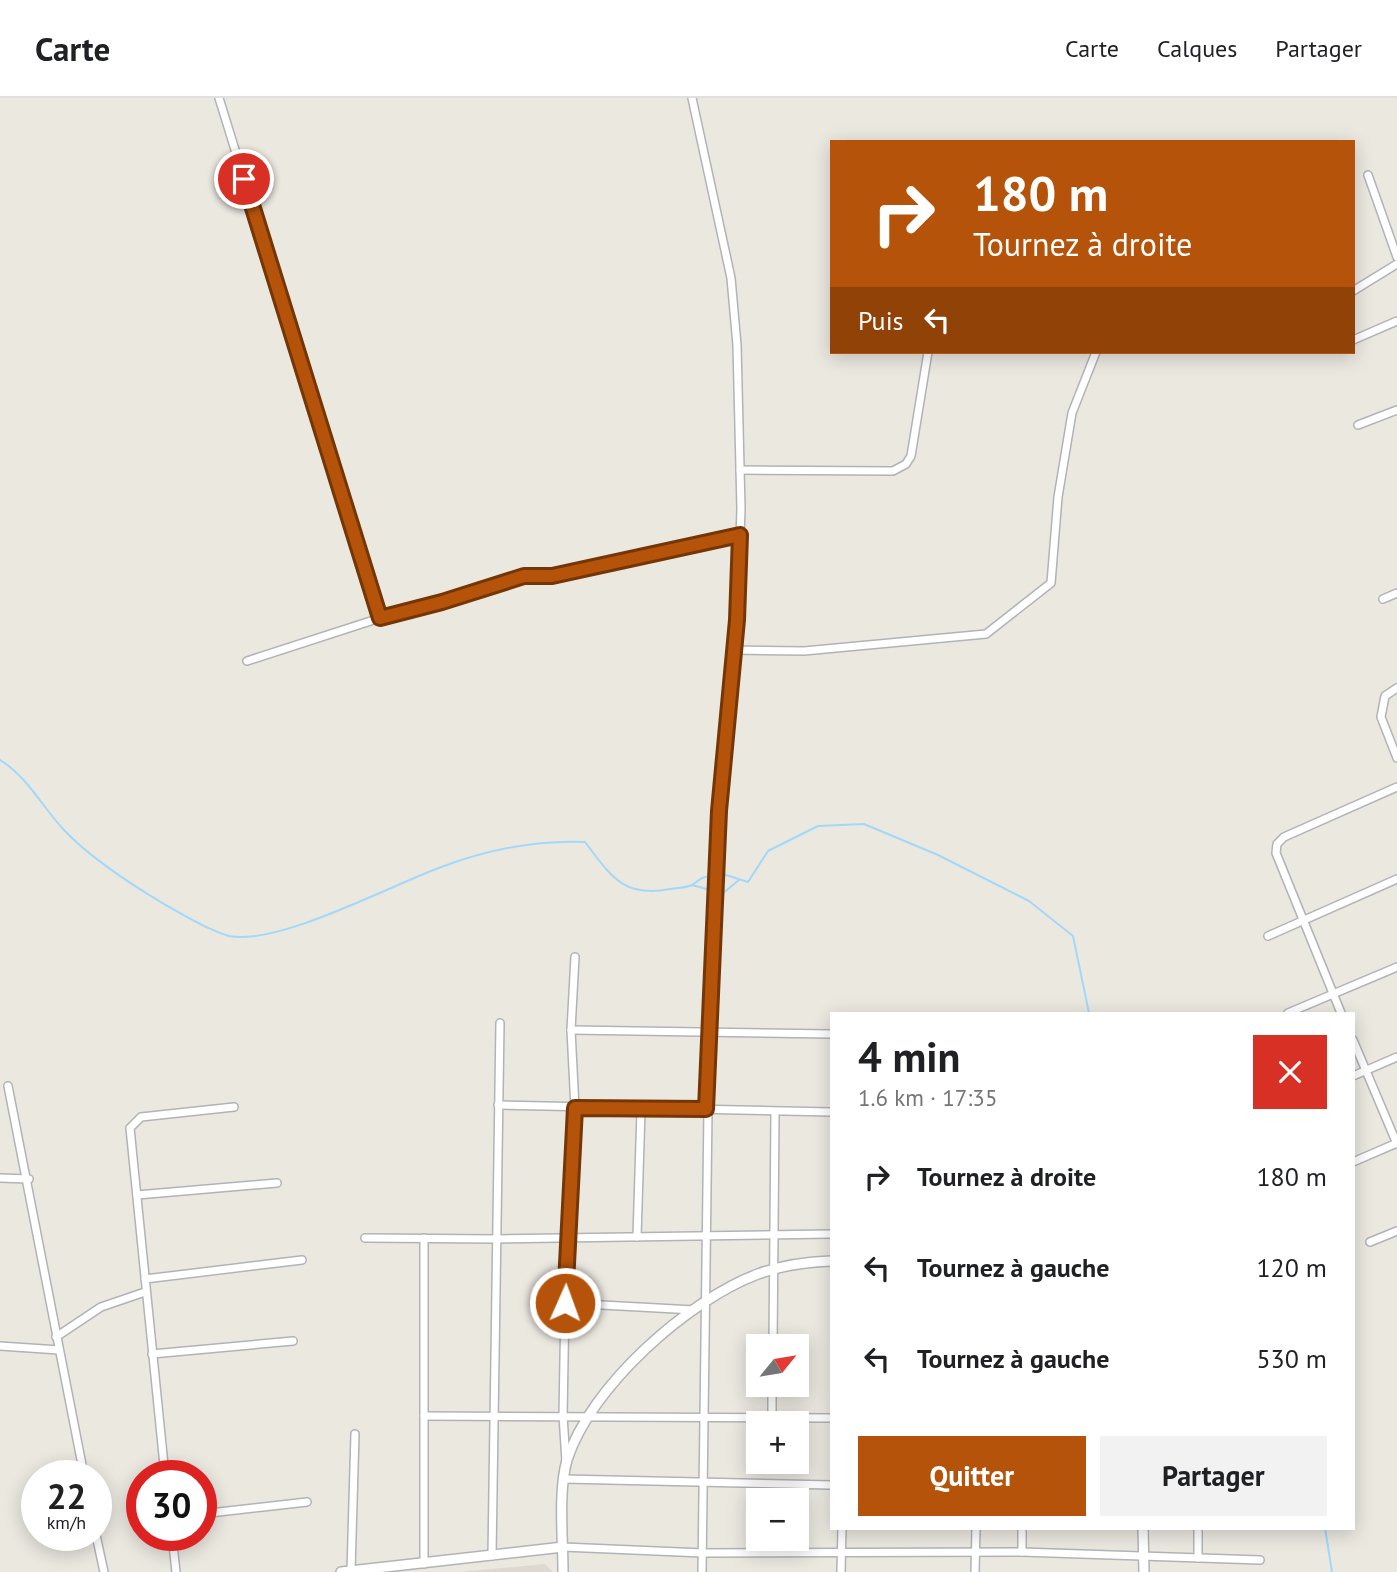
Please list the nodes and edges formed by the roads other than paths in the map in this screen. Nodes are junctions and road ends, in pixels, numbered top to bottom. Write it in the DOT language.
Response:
graph roads {
  1 [pos="219,98"];
  2 [pos="692,98"];
  3 [pos="1368,175"];
  4 [pos="1397,257"];
  5 [pos="1397,264"];
  6 [pos="1355,290"];
  7 [pos="1397,321"];
  8 [pos="1355,339"];
  9 [pos="928,354"];
  10 [pos="1095,354"];
  11 [pos="1397,410"];
  12 [pos="1358,425"];
  13 [pos="740,470"];
  14 [pos="740,535"];
  15 [pos="1397,593"];
  16 [pos="1383,599"];
  17 [pos="380,618"];
  18 [pos="734,650"];
  19 [pos="247,661"];
  20 [pos="1397,688"];
  21 [pos="1397,758"];
  22 [pos="1397,787"];
  23 [pos="1397,879"];
  24 [pos="1304,920"];
  25 [pos="1268,936"];
  26 [pos="575,957"];
  27 [pos="1397,967"];
  28 [pos="1334,994"];
  29 [pos="1289,1012"];
  30 [pos="1341,1012"];
  31 [pos="500,1023"];
  32 [pos="571,1030"];
  33 [pos="709,1033"];
  34 [pos="830,1034"];
  35 [pos="1355,1045"];
  36 [pos="1397,1057"];
  37 [pos="1366,1070"];
  38 [pos="1355,1075"];
  39 [pos="8,1086"];
  40 [pos="498,1105"];
  41 [pos="234,1107"];
  42 [pos="575,1108"];
  43 [pos="706,1109"];
  44 [pos="641,1110"];
  45 [pos="830,1112"];
  46 [pos="775,1113"];
  47 [pos="1397,1143"];
  48 [pos="1355,1161"];
  49 [pos="0,1178"];
  50 [pos="29,1179"];
  51 [pos="277,1183"];
  52 [pos="137,1195"];
  53 [pos="1397,1231"];
  54 [pos="774,1234"];
  55 [pos="830,1234"];
  56 [pos="637,1237"];
  57 [pos="706,1237"];
  58 [pos="365,1238"];
  59 [pos="424,1238"];
  60 [pos="568,1238"];
  61 [pos="496,1239"];
  62 [pos="1370,1242"];
  63 [pos="302,1261"];
  64 [pos="830,1261"];
  65 [pos="773,1269"];
  66 [pos="145,1279"];
  67 [pos="145,1292"];
  68 [pos="705,1302"];
  69 [pos="565,1303"];
  70 [pos="694,1310"];
  71 [pos="773,1334"];
  72 [pos="56,1337"];
  73 [pos="293,1341"];
  74 [pos="0,1346"];
  75 [pos="59,1350"];
  76 [pos="152,1353"];
  77 [pos="492,1415"];
  78 [pos="589,1415"];
  79 [pos="424,1416"];
  80 [pos="563,1416"];
  81 [pos="746,1417"];
  82 [pos="704,1418"];
  83 [pos="809,1418"];
  84 [pos="830,1418"];
  85 [pos="355,1434"];
  86 [pos="81,1460"];
  87 [pos="163,1460"];
  88 [pos="566,1462"];
  89 [pos="564,1479"];
  90 [pos="704,1484"];
  91 [pos="830,1485"];
  92 [pos="307,1502"];
  93 [pos="217,1512"];
  94 [pos="842,1530"];
  95 [pos="976,1530"];
  96 [pos="1022,1530"];
  97 [pos="1143,1530"];
  98 [pos="1198,1530"];
  99 [pos="563,1547"];
  100 [pos="99,1551"];
  101 [pos="174,1551"];
  102 [pos="975,1552"];
  103 [pos="1022,1552"];
  104 [pos="703,1553"];
  105 [pos="842,1554"];
  106 [pos="1144,1555"];
  107 [pos="492,1556"];
  108 [pos="1198,1558"];
  109 [pos="1260,1560"];
  110 [pos="424,1564"];
  111 [pos="346,1571"];
  112 [pos="104,1572"];
  113 [pos="176,1572"];
  114 [pos="563,1572"];
  115 [pos="702,1572"];
  116 [pos="841,1572"];
  117 [pos="975,1572"];
  118 [pos="1144,1572"];
  1 -- 17 [label="street"];
  2 -- 13 [label="street"];
  3 -- 4 [label="street"];
  5 -- 6 [label="street"];
  7 -- 8 [label="street"];
  9 -- 13 [label="street"];
  10 -- 18 [label="street"];
  11 -- 12 [label="street"];
  13 -- 14 [label="street"];
  14 -- 17 [label="street"];
  14 -- 18 [label="street"];
  15 -- 16 [label="street"];
  17 -- 19 [label="street"];
  18 -- 33 [label="street"];
  20 -- 21 [label="street"];
  22 -- 24 [label="street"];
  23 -- 24 [label="street"];
  24 -- 25 [label="street"];
  24 -- 28 [label="street"];
  26 -- 32 [label="street"];
  27 -- 28 [label="street"];
  28 -- 29 [label="street"];
  28 -- 30 [label="street"];
  31 -- 40 [label="street"];
  32 -- 33 [label="street"];
  32 -- 42 [label="street"];
  33 -- 34 [label="street"];
  33 -- 43 [label="street"];
  35 -- 37 [label="street"];
  36 -- 37 [label="street"];
  37 -- 38 [label="street"];
  37 -- 47 [label="street"];
  39 -- 50 [label="street"];
  40 -- 42 [label="street"];
  40 -- 61 [label="street"];
  41 -- 52 [label="street"];
  42 -- 44 [label="street"];
  42 -- 60 [label="street"];
  43 -- 44 [label="street"];
  43 -- 46 [label="street"];
  43 -- 57 [label="street"];
  44 -- 56 [label="street"];
  45 -- 46 [label="street"];
  46 -- 54 [label="street"];
  47 -- 48 [label="street"];
  49 -- 50 [label="street"];
  50 -- 72 [label="street"];
  51 -- 52 [label="street"];
  52 -- 66 [label="street"];
  53 -- 62 [label="street"];
  54 -- 55 [label="street"];
  54 -- 57 [label="street"];
  54 -- 65 [label="street"];
  56 -- 57 [label="street"];
  56 -- 60 [label="street"];
  57 -- 68 [label="street"];
  58 -- 59 [label="street"];
  59 -- 61 [label="street"];
  59 -- 79 [label="street"];
  60 -- 61 [label="street"];
  60 -- 69 [label="street"];
  61 -- 77 [label="street"];
  63 -- 66 [label="street"];
  64 -- 65 [label="street"];
  65 -- 68 [label="street"];
  65 -- 71 [label="street"];
  66 -- 67 [label="street"];
  67 -- 72 [label="street"];
  67 -- 76 [label="street"];
  68 -- 70 [label="street"];
  68 -- 82 [label="street"];
  69 -- 70 [label="street"];
  69 -- 80 [label="street"];
  70 -- 78 [label="street"];
  72 -- 75 [label="street"];
  73 -- 76 [label="street"];
  74 -- 75 [label="street"];
  75 -- 86 [label="street"];
  76 -- 87 [label="street"];
  77 -- 79 [label="street"];
  77 -- 80 [label="street"];
  77 -- 107 [label="street"];
  78 -- 80 [label="street"];
  78 -- 82 [label="street"];
  78 -- 88 [label="street"];
  79 -- 110 [label="street"];
  80 -- 88 [label="street"];
  81 -- 82 [label="street"];
  82 -- 90 [label="street"];
  83 -- 84 [label="street"];
  85 -- 111 [label="street"];
  88 -- 89 [label="street"];
  89 -- 90 [label="street"];
  89 -- 99 [label="street"];
  90 -- 91 [label="street"];
  90 -- 104 [label="street"];
  92 -- 93 [label="street"];
  94 -- 105 [label="street"];
  95 -- 102 [label="street"];
  96 -- 103 [label="street"];
  97 -- 106 [label="street"];
  98 -- 108 [label="street"];
  99 -- 104 [label="street"];
  99 -- 107 [label="street"];
  99 -- 114 [label="street"];
  100 -- 112 [label="street"];
  101 -- 113 [label="street"];
  102 -- 103 [label="street"];
  102 -- 105 [label="street"];
  102 -- 117 [label="street"];
  103 -- 106 [label="street"];
  104 -- 105 [label="street"];
  104 -- 115 [label="street"];
  105 -- 116 [label="street"];
  106 -- 108 [label="street"];
  106 -- 118 [label="street"];
  107 -- 110 [label="street"];
  108 -- 109 [label="street"];
  110 -- 111 [label="street"];
}
